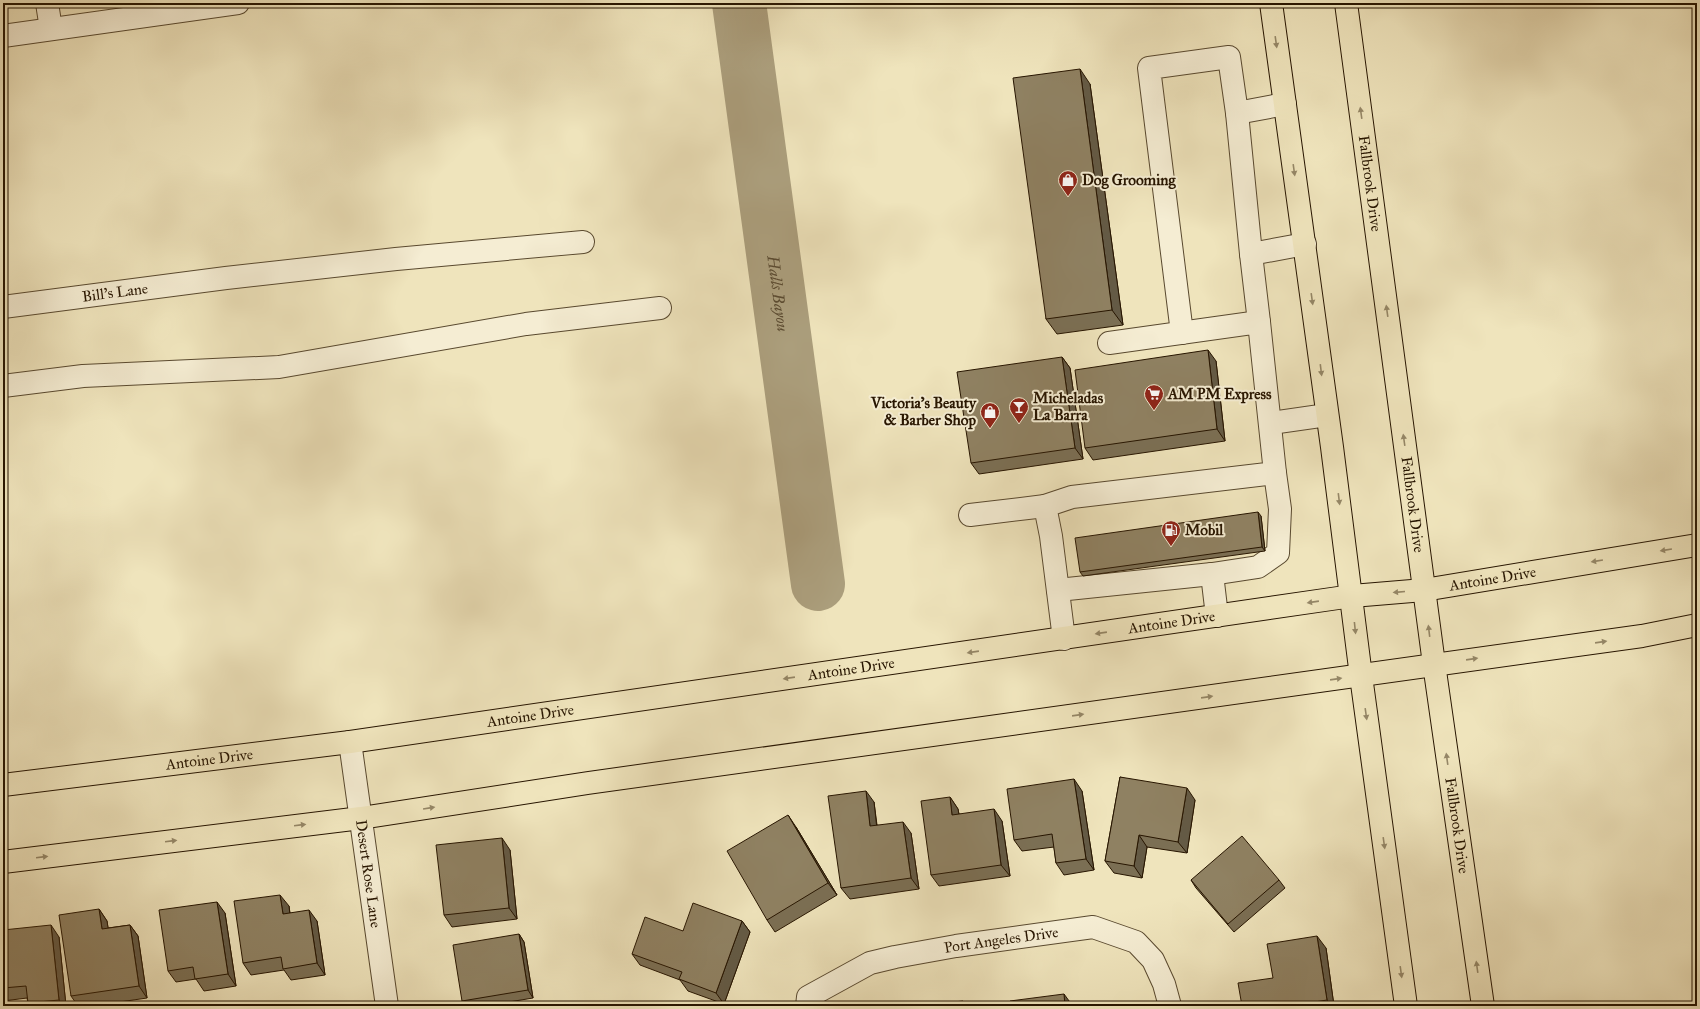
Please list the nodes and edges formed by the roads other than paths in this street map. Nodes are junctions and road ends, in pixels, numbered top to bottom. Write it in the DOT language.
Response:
graph roads {
  1 [pos="47,3"];
  2 [pos="238,3"];
  3 [pos="1271,3"];
  4 [pos="1346,3"];
  5 [pos="52,29"];
  6 [pos="3,36"];
  7 [pos="1285,104"];
  8 [pos="1237,113"];
  9 [pos="583,242"];
  10 [pos="1305,244"];
  11 [pos="1251,254"];
  12 [pos="3,307"];
  13 [pos="660,308"];
  14 [pos="1259,322"];
  15 [pos="1182,333"];
  16 [pos="1109,343"];
  17 [pos="3,386"];
  18 [pos="1327,415"];
  19 [pos="1270,423"];
  20 [pos="1275,473"];
  21 [pos="1045,506"];
  22 [pos="970,515"];
  23 [pos="1697,545"];
  24 [pos="1212,574"];
  25 [pos="1058,590"];
  26 [pos="1424,590"];
  27 [pos="1352,596"];
  28 [pos="1217,616"];
  29 [pos="1697,625"];
  30 [pos="1064,638"];
  31 [pos="1434,664"];
  32 [pos="1360,676"];
  33 [pos="350,742"];
  34 [pos="3,785"];
  35 [pos="361,818"];
  36 [pos="3,862"];
  37 [pos="387,1006"];
  38 [pos="808,1006"];
  39 [pos="1170,1006"];
  40 [pos="1406,1006"];
  41 [pos="1483,1006"];
  1 -- 5 [label="street"];
  2 -- 5 [label="street"];
  3 -- 7 [label="main road, one-way"];
  26 -- 4 [label="main road, Fallbrook Drive, one-way"];
  5 -- 6 [label="street"];
  7 -- 8 [label="street"];
  7 -- 10 [label="main road, one-way"];
  8 -- 11 [label="street"];
  8 -- 15 [label="street"];
  9 -- 12 [label="street, Bill's Lane"];
  10 -- 11 [label="street"];
  10 -- 18 [label="main road, one-way"];
  11 -- 14 [label="street"];
  13 -- 17 [label="street"];
  14 -- 15 [label="street"];
  14 -- 19 [label="street"];
  15 -- 16 [label="street"];
  18 -- 19 [label="street"];
  18 -- 27 [label="main road, one-way"];
  19 -- 20 [label="street"];
  20 -- 21 [label="street"];
  20 -- 24 [label="street"];
  21 -- 22 [label="street"];
  21 -- 25 [label="street"];
  23 -- 26 [label="main road, Antoine Drive, one-way"];
  24 -- 25 [label="street"];
  24 -- 28 [label="street"];
  25 -- 30 [label="street"];
  26 -- 27 [label="main road, Antoine Drive, one-way"];
  31 -- 26 [label="main road, Fallbrook Drive, one-way"];
  27 -- 28 [label="main road, Antoine Drive, one-way"];
  27 -- 32 [label="main road, one-way"];
  28 -- 30 [label="main road, Antoine Drive, one-way"];
  31 -- 29 [label="main road, one-way"];
  30 -- 33 [label="main road, Antoine Drive, one-way"];
  31 -- 32 [label="main road"];
  41 -- 31 [label="main road, Fallbrook Drive, one-way"];
  35 -- 32 [label="main road, one-way"];
  32 -- 40 [label="main road, one-way"];
  33 -- 34 [label="main road, Antoine Drive"];
  33 -- 35 [label="street, Desert Rose Lane"];
  36 -- 35 [label="main road, one-way"];
  35 -- 37 [label="street, Desert Rose Lane"];
  38 -- 39 [label="street, Port Angeles Drive"];
}
